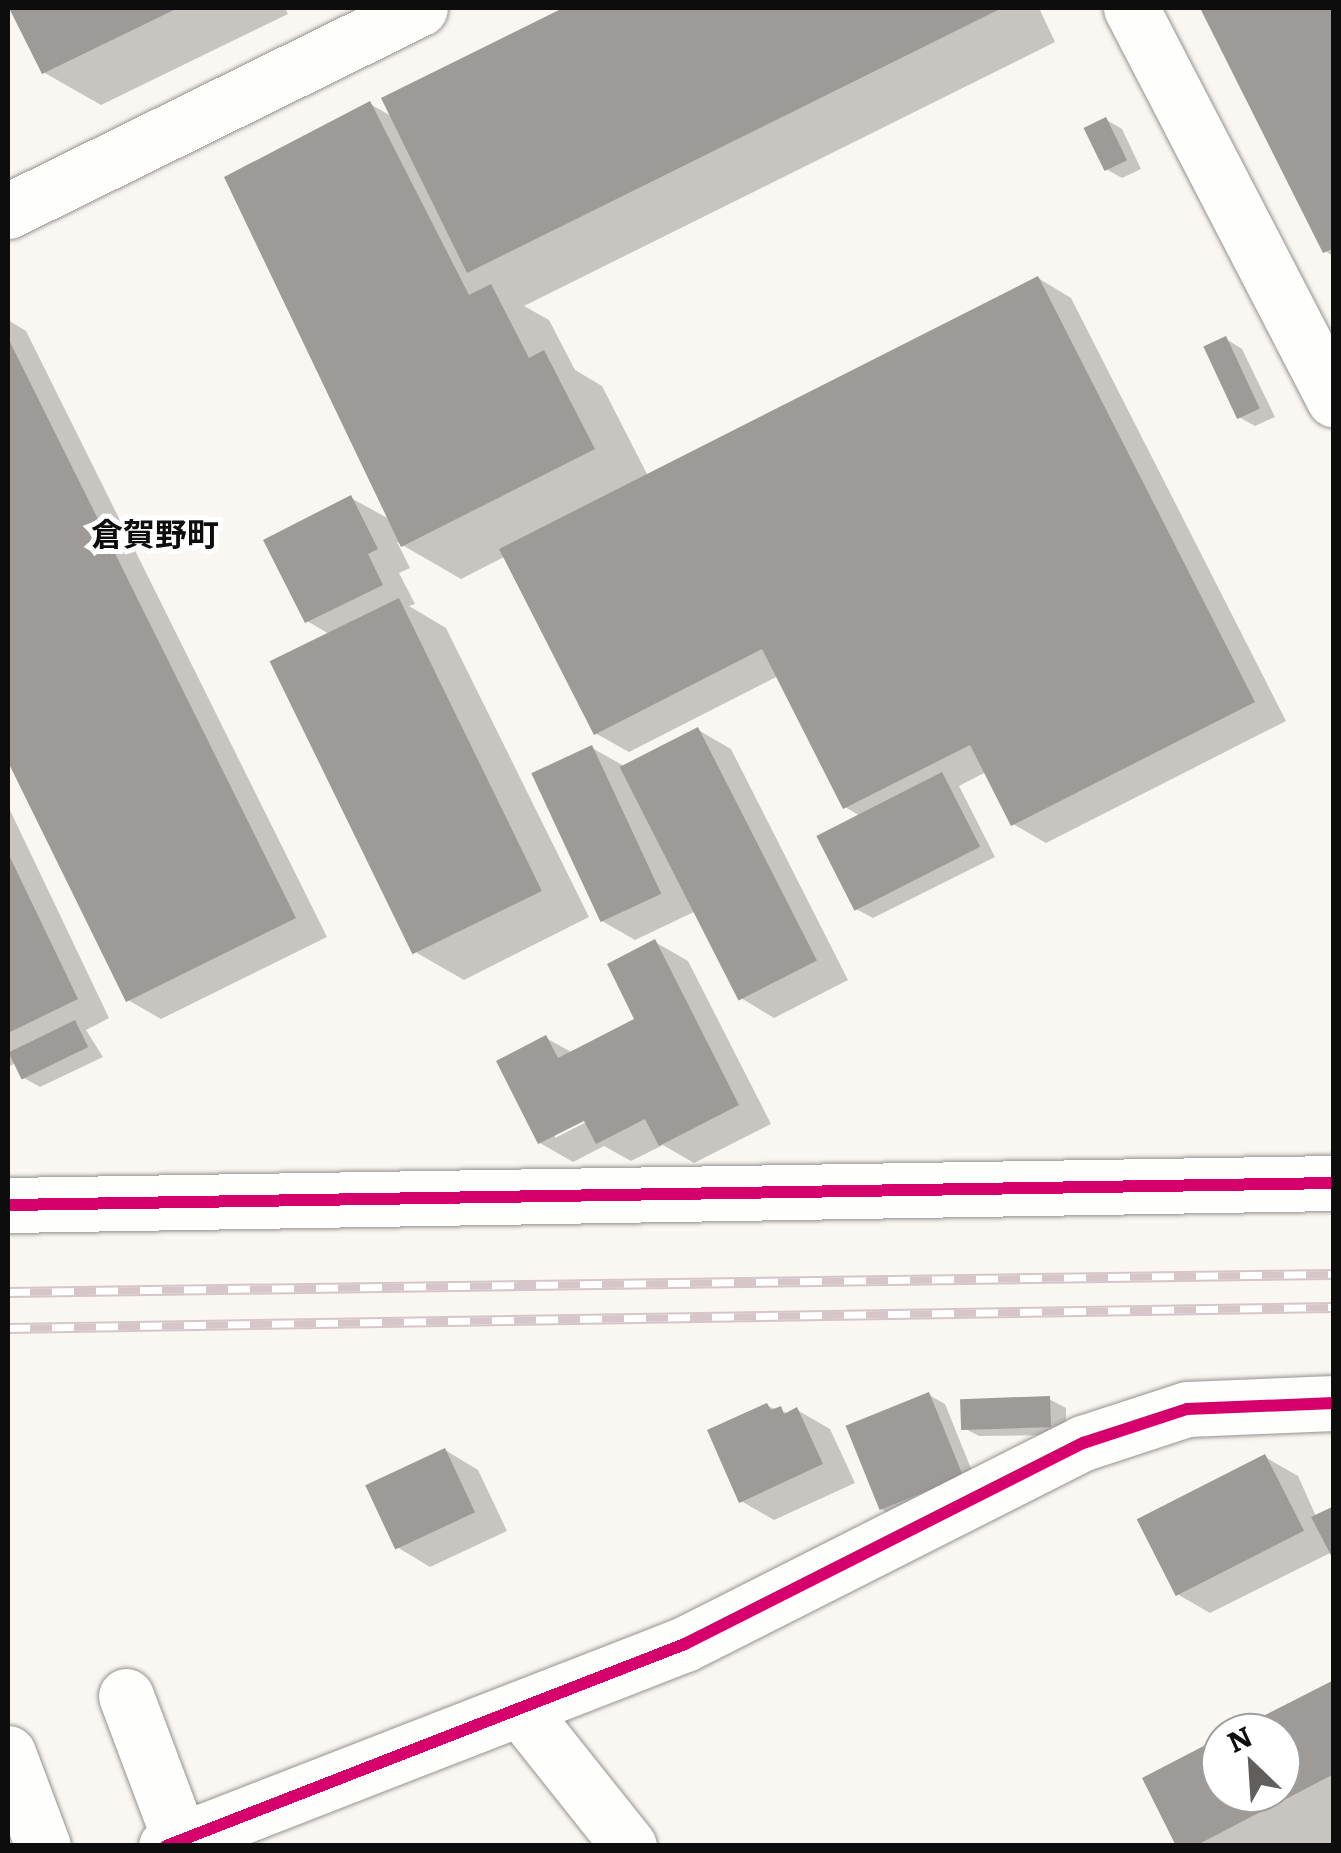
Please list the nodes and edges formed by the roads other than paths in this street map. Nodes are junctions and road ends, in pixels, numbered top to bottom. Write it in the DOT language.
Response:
graph roads {
  1 [pos="420,8"];
  2 [pos="1132,8"];
  3 [pos="8,211"];
  4 [pos="1334,400"];
  5 [pos="1334,1183"];
  6 [pos="8,1204"];
  7 [pos="1334,1403"];
  8 [pos="126,1696"];
  9 [pos="520,1709"];
  10 [pos="8,1753"];
  11 [pos="173,1843"];
  12 [pos="43,1846"];
  13 [pos="629,1846"];
  1 -- 3 [label="street"];
  2 -- 4 [label="street"];
  5 -- 6 [label="street"];
  7 -- 9 [label="street"];
  8 -- 11 [label="street"];
  9 -- 11 [label="street"];
  9 -- 13 [label="street"];
  10 -- 12 [label="street"];
}
